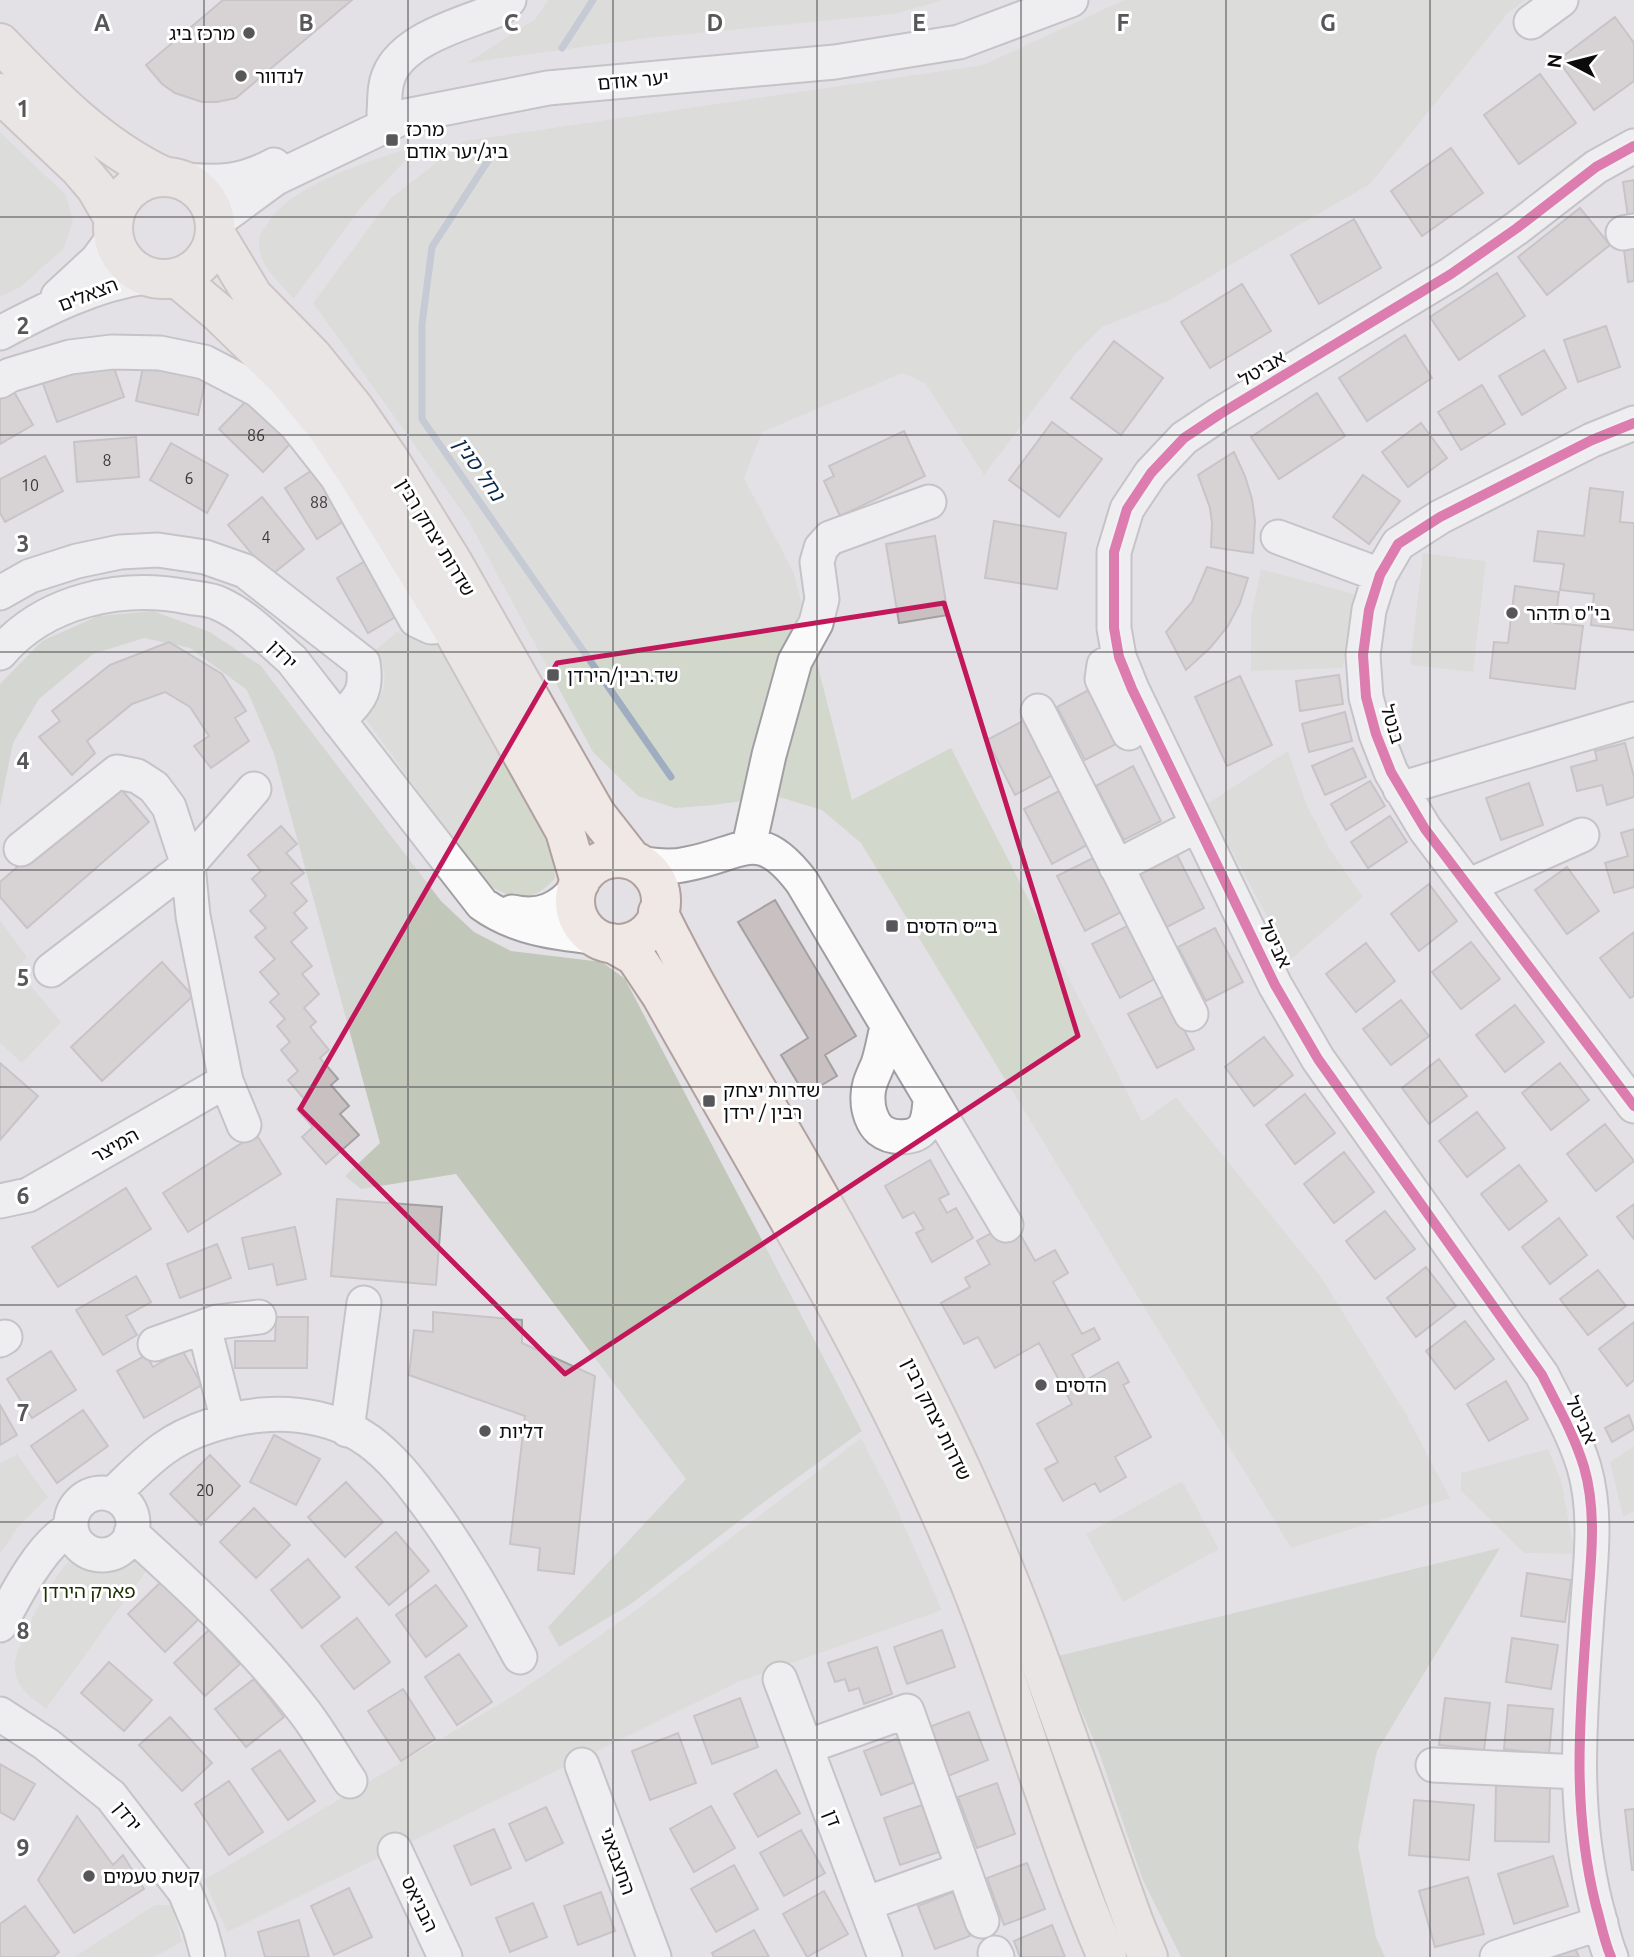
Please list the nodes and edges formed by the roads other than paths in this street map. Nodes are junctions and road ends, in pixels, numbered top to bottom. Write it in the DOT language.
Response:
graph roads {
  1 [pos="509,0"];
  2 [pos="1032,0"];
  3 [pos="1071,0"];
  4 [pos="1561,0"];
  5 [pos="1531,22"];
  6 [pos="0,43"];
  7 [pos="0,93"];
  8 [pos="383,113"];
  9 [pos="1634,146"];
  10 [pos="174,178"];
  11 [pos="114,228"];
  12 [pos="216,228"];
  13 [pos="161,277"];
  14 [pos="31,317"];
  15 [pos="0,333"];
  16 [pos="0,381"];
  17 [pos="1634,424"];
  18 [pos="929,502"];
  19 [pos="1278,537"];
  20 [pos="1380,575"];
  21 [pos="0,593"];
  22 [pos="450,625"];
  23 [pos="0,653"];
  24 [pos="1119,657"];
  25 [pos="1038,711"];
  26 [pos="1634,719"];
  27 [pos="340,721"];
  28 [pos="254,789"];
  29 [pos="1400,789"];
  30 [pos="1180,834"];
  31 [pos="1582,835"];
  32 [pos="749,846"];
  33 [pos="20,849"];
  34 [pos="707,859"];
  35 [pos="635,862"];
  36 [pos="188,865"];
  37 [pos="1116,867"];
  38 [pos="578,885"];
  39 [pos="1468,886"];
  40 [pos="482,904"];
  41 [pos="660,907"];
  42 [pos="603,940"];
  43 [pos="51,970"];
  44 [pos="1275,985"];
  45 [pos="1191,1014"];
  46 [pos="887,1027"];
  47 [pos="226,1081"];
  48 [pos="930,1101"];
  49 [pos="1634,1107"];
  50 [pos="244,1125"];
  51 [pos="0,1202"];
  52 [pos="1006,1225"];
  53 [pos="364,1303"];
  54 [pos="259,1317"];
  55 [pos="204,1326"];
  56 [pos="156,1344"];
  57 [pos="228,1421"];
  58 [pos="347,1430"];
  59 [pos="112,1495"];
  60 [pos="71,1529"];
  61 [pos="131,1533"];
  62 [pos="0,1625"];
  63 [pos="520,1657"];
  64 [pos="780,1679"];
  65 [pos="0,1714"];
  66 [pos="806,1747"];
  67 [pos="582,1765"];
  68 [pos="1433,1765"];
  69 [pos="1578,1772"];
  70 [pos="350,1781"];
  71 [pos="395,1850"];
  72 [pos="963,1869"];
  73 [pos="865,1904"];
  74 [pos="982,1921"];
  75 [pos="1601,1923"];
  76 [pos="1504,1956"];
  77 [pos="208,1957"];
  78 [pos="445,1957"];
  79 [pos="654,1957"];
  80 [pos="885,1957"];
  81 [pos="1107,1957"];
  82 [pos="1148,1957"];
  83 [pos="1611,1957"];
  1 -- 8 [label="street"];
  2 -- 8 [label="street, יער אודם"];
  3 -- 12 [label="street, יער אודם"];
  4 -- 5 [label="street"];
  6 -- 10 [label="main road"];
  7 -- 11 [label="main road"];
  8 -- 10 [label="street, יער אודם"];
  9 -- 24 [label="street, אביטל"];
  10 -- 11 [label="main road"];
  10 -- 12 [label="main road"];
  11 -- 13 [label="main road"];
  11 -- 14 [label="street, הצאלים"];
  12 -- 13 [label="main road"];
  12 -- 35 [label="main road, שדרות יצחק רבין"];
  13 -- 14 [label="street, הצאלים"];
  13 -- 22 [label="main road, שדרות יצחק רבין"];
  14 -- 15 [label="street, הצאלים"];
  16 -- 22 [label="street"];
  17 -- 20 [label="street, בנטל"];
  18 -- 32 [label="street"];
  19 -- 20 [label="street"];
  20 -- 29 [label="street, בנטל"];
  21 -- 27 [label="street"];
  22 -- 38 [label="main road, שדרות יצחק רבין"];
  23 -- 27 [label="street, ירדן"];
  24 -- 30 [label="street"];
  24 -- 44 [label="street, אביטל"];
  25 -- 37 [label="street"];
  26 -- 29 [label="street"];
  27 -- 40 [label="street, ירדן"];
  28 -- 36 [label="street"];
  29 -- 39 [label="street, בנטל"];
  30 -- 37 [label="street"];
  30 -- 44 [label="street"];
  31 -- 39 [label="street"];
  32 -- 34 [label="street"];
  32 -- 46 [label="street"];
  33 -- 36 [label="street"];
  34 -- 35 [label="street"];
  34 -- 41 [label="street"];
  35 -- 38 [label="main road"];
  35 -- 41 [label="main road"];
  36 -- 43 [label="street"];
  36 -- 47 [label="street"];
  37 -- 45 [label="street"];
  38 -- 40 [label="street"];
  38 -- 42 [label="main road"];
  39 -- 49 [label="street, בנטל"];
  40 -- 42 [label="street, ירדן"];
  41 -- 42 [label="main road"];
  41 -- 82 [label="main road, שדרות יצחק רבין"];
  42 -- 81 [label="main road, שדרות יצחק רבין"];
  44 -- 69 [label="street, אביטל"];
  46 -- 48 [label="street"];
  46 -- 48 [label="street"];
  47 -- 50 [label="street"];
  47 -- 51 [label="street, המיצר"];
  48 -- 52 [label="street"];
  53 -- 58 [label="street"];
  54 -- 55 [label="street"];
  55 -- 56 [label="street"];
  55 -- 57 [label="street"];
  57 -- 58 [label="street"];
  57 -- 59 [label="street"];
  58 -- 63 [label="street"];
  59 -- 60 [label="street"];
  59 -- 61 [label="street"];
  60 -- 61 [label="street"];
  60 -- 62 [label="street"];
  61 -- 70 [label="street"];
  64 -- 66 [label="street, דן"];
  65 -- 77 [label="street, ירדן"];
  66 -- 72 [label="street"];
  66 -- 73 [label="street, דן"];
  67 -- 79 [label="street, החצבאני"];
  68 -- 69 [label="street"];
  69 -- 75 [label="street, אביטל"];
  71 -- 78 [label="street, הבניאס"];
  72 -- 73 [label="street"];
  72 -- 74 [label="street"];
  73 -- 80 [label="street, דן"];
  75 -- 76 [label="street"];
  75 -- 83 [label="street, אביטל"];
}
